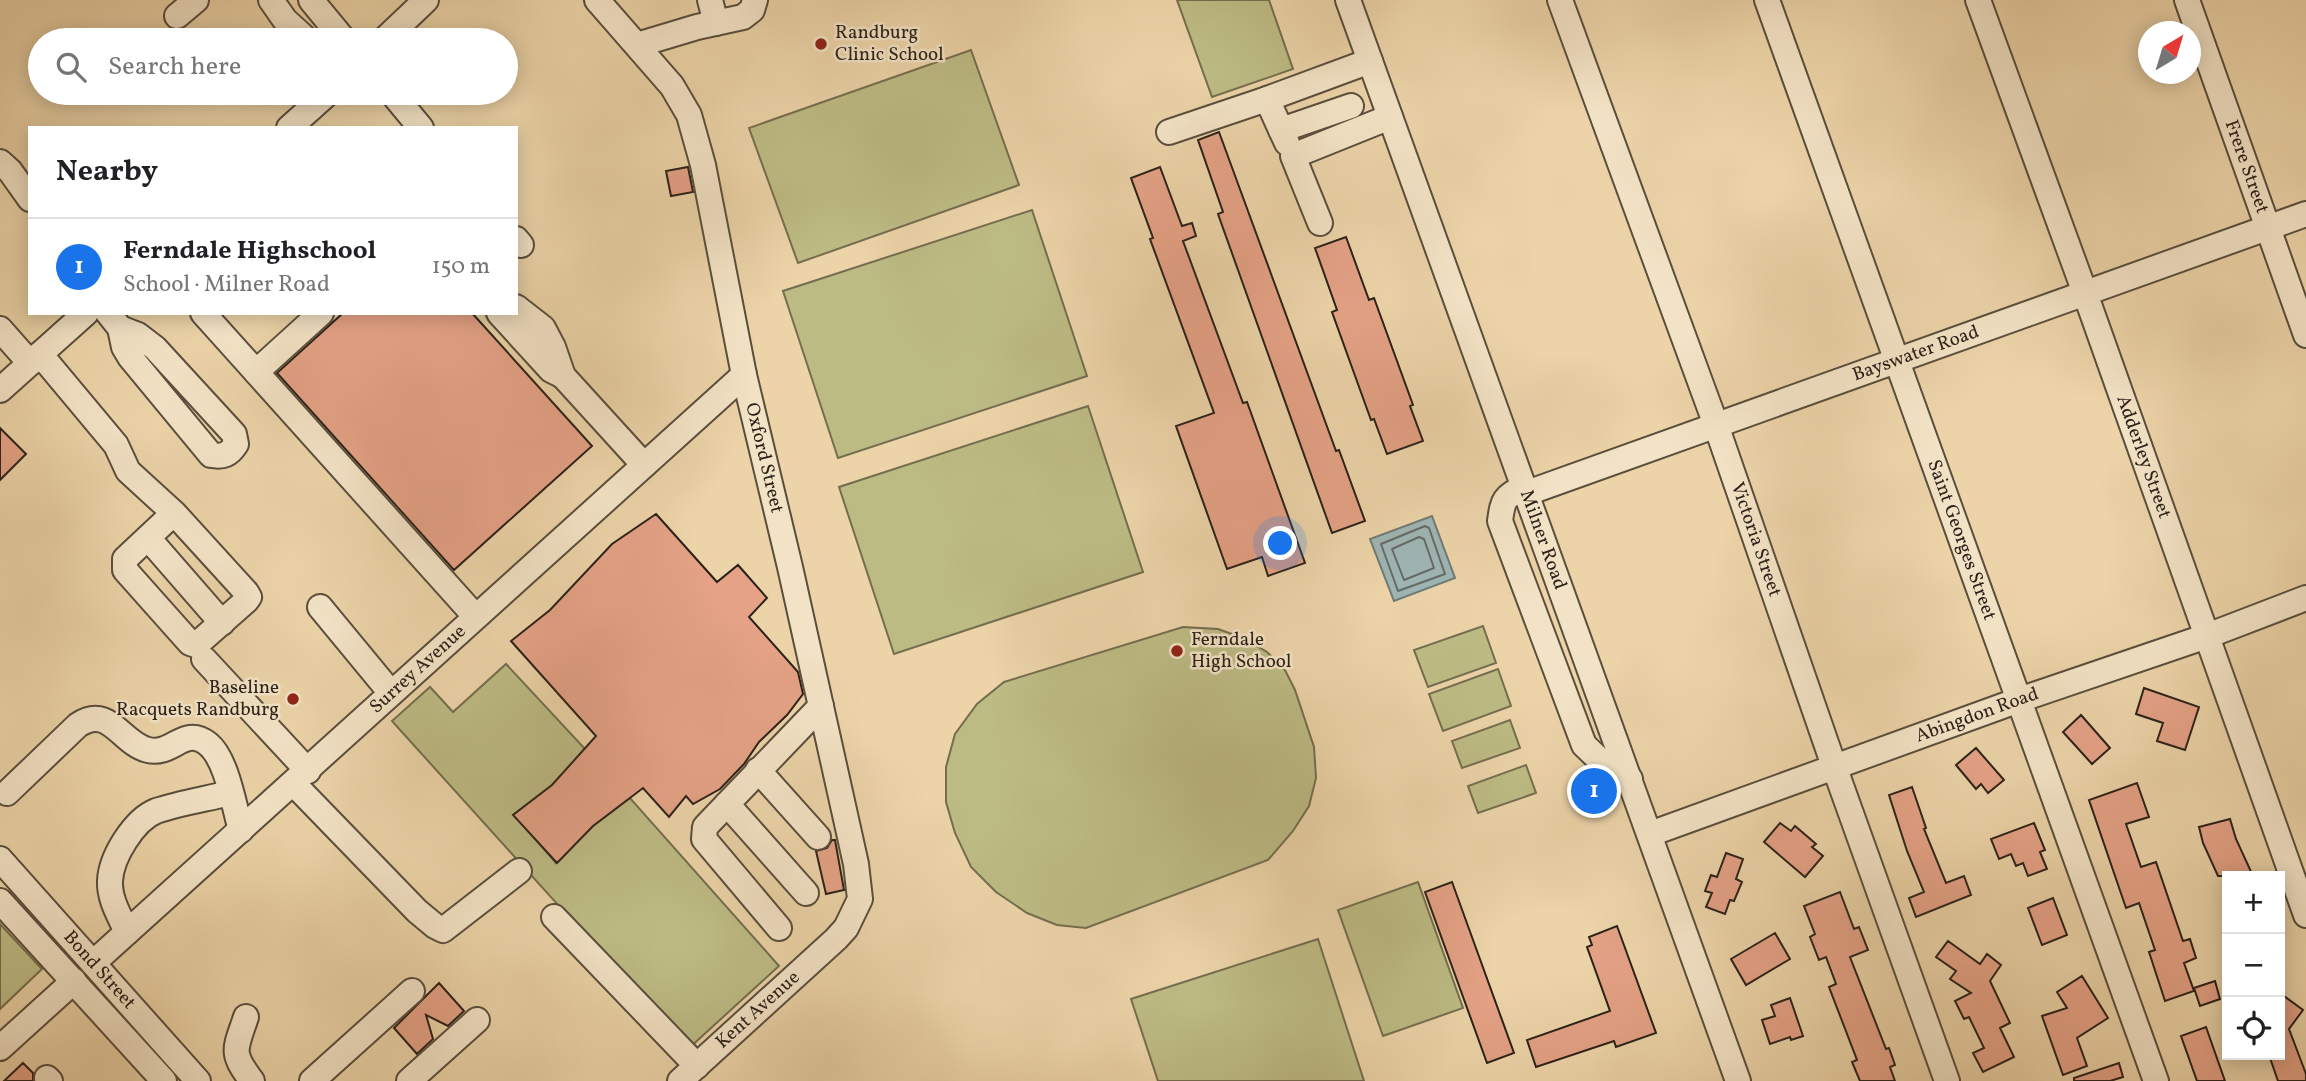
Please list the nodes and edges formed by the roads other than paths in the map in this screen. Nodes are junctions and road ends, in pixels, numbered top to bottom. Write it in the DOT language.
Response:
graph roads {
  1 [pos="196,0"];
  2 [pos="271,0"];
  3 [pos="426,0"];
  4 [pos="597,0"];
  5 [pos="755,0"];
  6 [pos="1348,0"];
  7 [pos="1560,0"];
  8 [pos="1767,0"];
  9 [pos="1978,0"];
  10 [pos="2187,0"];
  11 [pos="315,6"];
  12 [pos="713,11"];
  13 [pos="177,16"];
  14 [pos="294,28"];
  15 [pos="305,28"];
  16 [pos="334,28"];
  17 [pos="397,28"];
  18 [pos="637,45"];
  19 [pos="1370,61"];
  20 [pos="1266,99"];
  21 [pos="315,105"];
  22 [pos="402,105"];
  23 [pos="1351,106"];
  24 [pos="1390,117"];
  25 [pos="291,126"];
  26 [pos="419,126"];
  27 [pos="1281,130"];
  28 [pos="1169,132"];
  29 [pos="1293,156"];
  30 [pos="0,162"];
  31 [pos="28,196"];
  32 [pos="2306,214"];
  33 [pos="1320,223"];
  34 [pos="2269,228"];
  35 [pos="2085,293"];
  36 [pos="518,309"];
  37 [pos="84,315"];
  38 [pos="205,315"];
  39 [pos="319,315"];
  40 [pos="501,315"];
  41 [pos="114,321"];
  42 [pos="0,330"];
  43 [pos="2306,335"];
  44 [pos="35,359"];
  45 [pos="1896,361"];
  46 [pos="257,372"];
  47 [pos="744,375"];
  48 [pos="564,376"];
  49 [pos="0,390"];
  50 [pos="1716,425"];
  51 [pos="644,466"];
  52 [pos="1526,490"];
  53 [pos="174,513"];
  54 [pos="148,538"];
  55 [pos="2306,598"];
  56 [pos="320,607"];
  57 [pos="475,616"];
  58 [pos="222,623"];
  59 [pos="2207,636"];
  60 [pos="204,659"];
  61 [pos="391,694"];
  62 [pos="2019,700"];
  63 [pos="821,706"];
  64 [pos="1834,766"];
  65 [pos="758,770"];
  66 [pos="301,777"];
  67 [pos="1630,779"];
  68 [pos="7,793"];
  69 [pos="230,793"];
  70 [pos="727,804"];
  71 [pos="241,830"];
  72 [pos="1650,834"];
  73 [pos="818,837"];
  74 [pos="0,859"];
  75 [pos="519,871"];
  76 [pos="806,893"];
  77 [pos="0,901"];
  78 [pos="2306,915"];
  79 [pos="554,917"];
  80 [pos="779,928"];
  81 [pos="127,932"];
  82 [pos="836,939"];
  83 [pos="93,963"];
  84 [pos="74,981"];
  85 [pos="412,991"];
  86 [pos="246,1017"];
  87 [pos="477,1020"];
  88 [pos="0,1048"];
  89 [pos="688,1074"];
  90 [pos="164,1081"];
  91 [pos="198,1081"];
  92 [pos="252,1081"];
  93 [pos="312,1081"];
  94 [pos="409,1081"];
  95 [pos="1738,1081"];
  96 [pos="1947,1081"];
  97 [pos="2156,1081"];
  1 -- 13 [label="street"];
  2 -- 14 [label="street"];
  3 -- 17 [label="street"];
  4 -- 18 [label="street, Oxford Street"];
  5 -- 12 [label="street"];
  6 -- 19 [label="street, Milner Road"];
  7 -- 50 [label="street, Victoria Street"];
  8 -- 45 [label="street, Saint Georges Street"];
  9 -- 35 [label="street, Adderley Street"];
  10 -- 34 [label="street, Frere Street"];
  11 -- 15 [label="street"];
  11 -- 16 [label="street"];
  12 -- 18 [label="street"];
  18 -- 47 [label="street, Oxford Street"];
  19 -- 20 [label="street"];
  19 -- 24 [label="street, Milner Road"];
  20 -- 27 [label="street"];
  20 -- 28 [label="street"];
  21 -- 25 [label="street"];
  22 -- 26 [label="street"];
  23 -- 27 [label="street"];
  24 -- 29 [label="street"];
  24 -- 52 [label="street, Milner Road"];
  27 -- 29 [label="street"];
  29 -- 33 [label="street"];
  30 -- 31 [label="street"];
  32 -- 34 [label="street, Bayswater Road"];
  34 -- 35 [label="street, Bayswater Road"];
  34 -- 43 [label="street, Frere Street"];
  35 -- 45 [label="street, Bayswater Road"];
  35 -- 59 [label="street, Adderley Street"];
  36 -- 48 [label="street"];
  37 -- 44 [label="street"];
  38 -- 46 [label="street"];
  39 -- 46 [label="street"];
  40 -- 48 [label="street"];
  41 -- 41 [label="street"];
  42 -- 44 [label="street"];
  44 -- 49 [label="street"];
  44 -- 53 [label="street"];
  45 -- 50 [label="street, Bayswater Road"];
  45 -- 62 [label="street, Saint Georges Street"];
  46 -- 57 [label="street"];
  47 -- 51 [label="street, Surrey Avenue"];
  47 -- 63 [label="street, Oxford Street"];
  48 -- 51 [label="street"];
  50 -- 52 [label="street, Bayswater Road"];
  50 -- 64 [label="street, Victoria Street"];
  51 -- 57 [label="street, Surrey Avenue"];
  52 -- 67 [label="street, Milner Road"];
  52 -- 67 [label="street"];
  53 -- 54 [label="street"];
  53 -- 58 [label="street"];
  54 -- 58 [label="street"];
  54 -- 58 [label="street"];
  55 -- 59 [label="street, Abingdon Road"];
  56 -- 61 [label="street"];
  57 -- 61 [label="street, Surrey Avenue"];
  59 -- 62 [label="street, Abingdon Road"];
  59 -- 78 [label="street, Adderley Street"];
  60 -- 66 [label="street"];
  61 -- 66 [label="street, Surrey Avenue"];
  62 -- 64 [label="street, Abingdon Road"];
  62 -- 97 [label="street, Saint Georges Street"];
  63 -- 65 [label="street"];
  63 -- 82 [label="street, Oxford Street"];
  64 -- 72 [label="street, Abingdon Road"];
  64 -- 96 [label="street, Victoria Street"];
  65 -- 70 [label="street"];
  65 -- 73 [label="street"];
  66 -- 71 [label="street, Surrey Avenue"];
  66 -- 75 [label="street"];
  67 -- 72 [label="street, Milner Road"];
  68 -- 69 [label="street"];
  69 -- 71 [label="street"];
  69 -- 81 [label="street"];
  70 -- 76 [label="street"];
  70 -- 80 [label="street"];
  71 -- 81 [label="street, Surrey Avenue"];
  72 -- 95 [label="street, Milner Road"];
  74 -- 83 [label="street, Bond Street"];
  77 -- 84 [label="street, Bond Street"];
  79 -- 89 [label="street"];
  81 -- 83 [label="street, Surrey Avenue"];
  82 -- 89 [label="street, Kent Avenue"];
  83 -- 91 [label="street, Bond Street"];
  84 -- 88 [label="street"];
  84 -- 90 [label="street, Bond Street"];
  85 -- 93 [label="street"];
  86 -- 92 [label="street"];
  87 -- 94 [label="street"];
}
